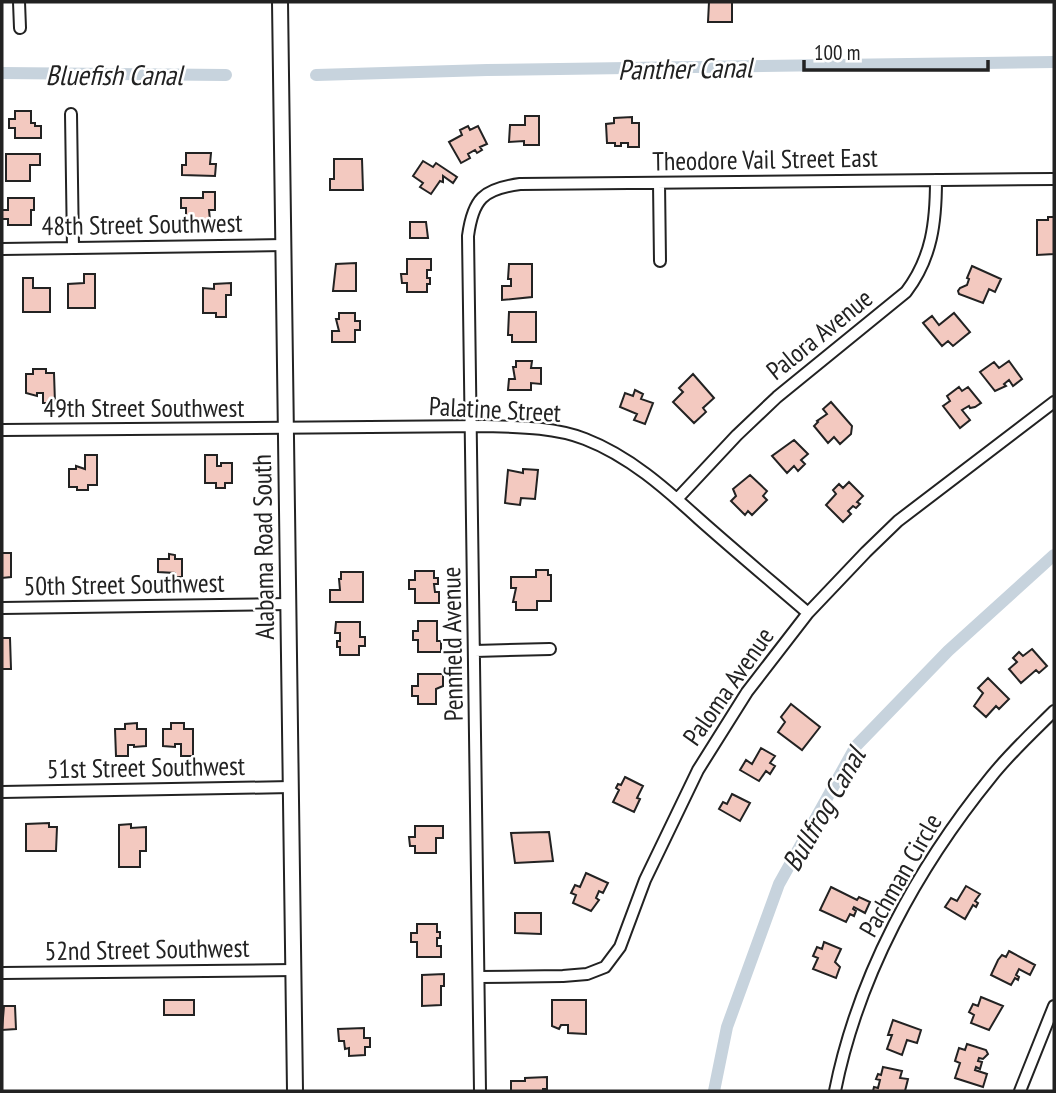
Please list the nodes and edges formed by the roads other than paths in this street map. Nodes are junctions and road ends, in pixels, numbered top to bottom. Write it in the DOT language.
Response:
graph roads {
  1 [pos="19,2"];
  2 [pos="280,2"];
  3 [pos="20,28"];
  4 [pos="71,114"];
  5 [pos="1054,179"];
  6 [pos="936,180"];
  7 [pos="659,183"];
  8 [pos="480,199"];
  9 [pos="284,245"];
  10 [pos="73,248"];
  11 [pos="2,249"];
  12 [pos="660,261"];
  13 [pos="1054,402"];
  14 [pos="472,427"];
  15 [pos="286,429"];
  16 [pos="2,430"];
  17 [pos="678,498"];
  18 [pos="288,604"];
  19 [pos="2,608"];
  20 [pos="808,613"];
  21 [pos="550,649"];
  22 [pos="475,651"];
  23 [pos="1054,711"];
  24 [pos="290,787"];
  25 [pos="2,792"];
  26 [pos="293,970"];
  27 [pos="2,973"];
  28 [pos="480,977"];
  29 [pos="1054,1006"];
  30 [pos="295,1091"];
  31 [pos="480,1091"];
  32 [pos="835,1091"];
  33 [pos="1020,1091"];
  1 -- 3 [label="street"];
  2 -- 9 [label="street, Alabama Road South"];
  4 -- 10 [label="street"];
  5 -- 6 [label="street, Theodore Vail Street East"];
  6 -- 7 [label="street, Theodore Vail Street East"];
  6 -- 17 [label="street, Palora Avenue"];
  7 -- 8 [label="street, Theodore Vail Street East"];
  7 -- 12 [label="street"];
  8 -- 14 [label="street, Pennfield Avenue"];
  9 -- 10 [label="street, 48th Street Southwest"];
  9 -- 15 [label="street, Alabama Road South"];
  10 -- 11 [label="street, 48th Street Southwest"];
  13 -- 20 [label="street, Paloma Avenue"];
  14 -- 15 [label="street, Palatine Street"];
  14 -- 17 [label="street, Palatine Street"];
  14 -- 22 [label="street, Pennfield Avenue"];
  15 -- 16 [label="street, 49th Street Southwest"];
  15 -- 18 [label="street, Alabama Road South"];
  17 -- 20 [label="street, Palatine Street"];
  18 -- 19 [label="street, 50th Street Southwest"];
  18 -- 24 [label="street, Alabama Road South"];
  20 -- 28 [label="street, Paloma Avenue"];
  21 -- 22 [label="street"];
  22 -- 28 [label="street, Pennfield Avenue"];
  23 -- 32 [label="street, Pachman Circle"];
  24 -- 25 [label="street, 51st Street Southwest"];
  24 -- 26 [label="street, Alabama Road South"];
  26 -- 27 [label="street, 52nd Street Southwest"];
  26 -- 30 [label="street, Alabama Road South"];
  28 -- 31 [label="street, Pennfield Avenue"];
  29 -- 33 [label="street"];
}
